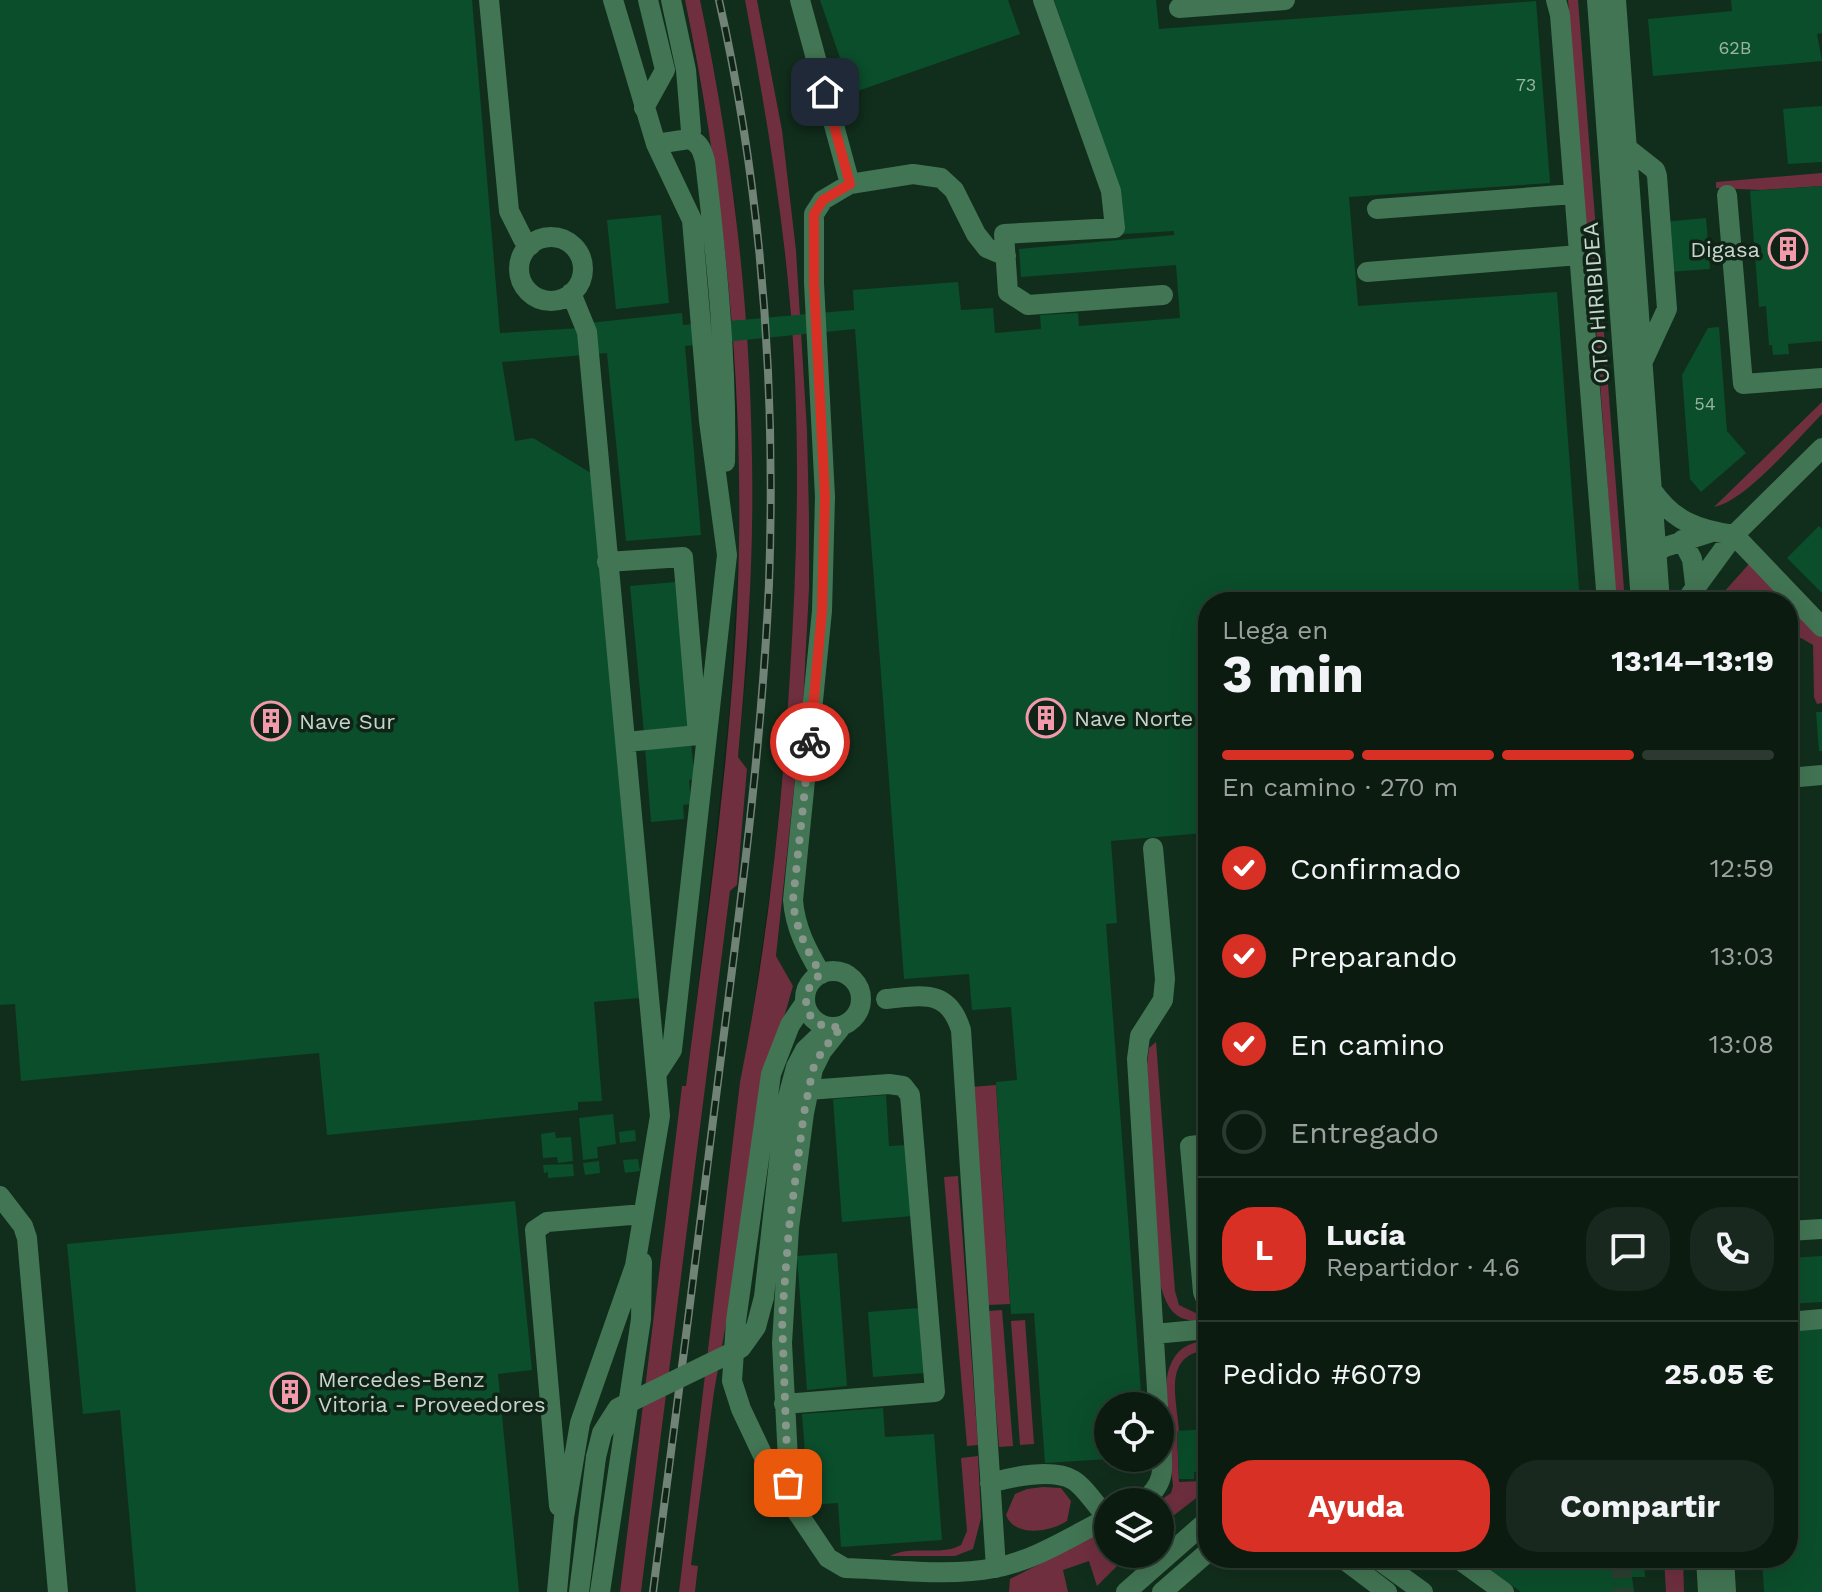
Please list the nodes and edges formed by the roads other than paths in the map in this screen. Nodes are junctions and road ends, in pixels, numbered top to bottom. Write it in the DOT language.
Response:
graph roads {
  1 [pos="489,0"];
  2 [pos="613,0"];
  3 [pos="648,0"];
  4 [pos="671,0"];
  5 [pos="800,0"];
  6 [pos="1043,0"];
  7 [pos="1285,0"];
  8 [pos="1556,0"];
  9 [pos="1597,0"];
  10 [pos="1616,0"];
  11 [pos="1179,8"];
  12 [pos="644,108"];
  13 [pos="689,139"];
  14 [pos="656,144"];
  15 [pos="1627,148"];
  16 [pos="850,184"];
  17 [pos="1574,194"];
  18 [pos="1727,195"];
  19 [pos="1377,209"];
  20 [pos="531,245"];
  21 [pos="1579,255"];
  22 [pos="1006,256"];
  23 [pos="1367,272"];
  24 [pos="571,293"];
  25 [pos="1163,295"];
  26 [pos="1643,361"];
  27 [pos="1822,378"];
  28 [pos="1822,448"];
  29 [pos="1652,490"];
  30 [pos="719,497"];
  31 [pos="1712,532"];
  32 [pos="1734,535"];
  33 [pos="1682,540"];
  34 [pos="1647,557"];
  35 [pos="607,562"];
  36 [pos="1606,592"];
  37 [pos="1642,592"];
  38 [pos="1657,592"];
  39 [pos="1690,592"];
  40 [pos="1691,592"];
  41 [pos="1789,592"];
  42 [pos="1798,602"];
  43 [pos="1822,627"];
  44 [pos="626,742"];
  45 [pos="1822,775"];
  46 [pos="1798,777"];
  47 [pos="1153,848"];
  48 [pos="821,974"];
  49 [pos="886,999"];
  50 [pos="807,1007"];
  51 [pos="835,1026"];
  52 [pos="657,1073"];
  53 [pos="808,1090"];
  54 [pos="785,1108"];
  55 [pos="1198,1145"];
  56 [pos="0,1196"];
  57 [pos="643,1214"];
  58 [pos="1822,1229"];
  59 [pos="1798,1230"];
  60 [pos="1198,1236"];
  61 [pos="1822,1319"];
  62 [pos="1798,1321"];
  63 [pos="1198,1330"];
  64 [pos="1154,1334"];
  65 [pos="1157,1392"];
  66 [pos="784,1404"];
  67 [pos="990,1483"];
  68 [pos="1094,1502"];
  69 [pos="791,1503"];
  70 [pos="1094,1525"];
  71 [pos="1198,1529"];
  72 [pos="563,1531"];
  73 [pos="1198,1561"];
  74 [pos="996,1568"];
  75 [pos="1355,1568"];
  76 [pos="1390,1568"];
  77 [pos="1471,1568"];
  78 [pos="1707,1568"];
  79 [pos="1725,1568"];
  80 [pos="58,1592"];
  81 [pos="557,1592"];
  82 [pos="579,1592"];
  83 [pos="600,1592"];
  84 [pos="1126,1592"];
  85 [pos="1162,1592"];
  86 [pos="1387,1592"];
  87 [pos="1423,1592"];
  88 [pos="1504,1592"];
  89 [pos="1708,1592"];
  90 [pos="1726,1592"];
  1 -- 20 [label="street"];
  2 -- 12 [label="street"];
  3 -- 12 [label="street"];
  4 -- 13 [label="street"];
  5 -- 16 [label="street"];
  6 -- 22 [label="street"];
  7 -- 11 [label="street"];
  8 -- 17 [label="street"];
  9 -- 34 [label="street, OTO HIRIBIDEA"];
  10 -- 15 [label="street, OTO HIRIBIDEA"];
  12 -- 14 [label="street"];
  13 -- 14 [label="street"];
  13 -- 30 [label="street"];
  14 -- 30 [label="street"];
  15 -- 26 [label="street, OTO HIRIBIDEA"];
  15 -- 26 [label="street"];
  16 -- 22 [label="street"];
  16 -- 48 [label="street"];
  17 -- 19 [label="street"];
  17 -- 21 [label="street"];
  18 -- 27 [label="street"];
  20 -- 24 [label="street"];
  20 -- 24 [label="street"];
  21 -- 23 [label="street"];
  21 -- 36 [label="street"];
  22 -- 25 [label="street"];
  24 -- 35 [label="street"];
  26 -- 29 [label="street, OTO HIRIBIDEA"];
  28 -- 32 [label="street"];
  29 -- 31 [label="street"];
  29 -- 34 [label="street, OTO HIRIBIDEA"];
  30 -- 52 [label="street"];
  31 -- 32 [label="street"];
  31 -- 33 [label="street"];
  32 -- 40 [label="street"];
  32 -- 41 [label="street"];
  33 -- 34 [label="street"];
  33 -- 39 [label="street"];
  34 -- 37 [label="street, OTO HIRIBIDEA"];
  34 -- 38 [label="street, OTO HIRIBIDEA"];
  35 -- 44 [label="street"];
  35 -- 44 [label="street"];
  42 -- 43 [label="street"];
  44 -- 52 [label="street"];
  45 -- 46 [label="street"];
  47 -- 64 [label="street"];
  48 -- 50 [label="street"];
  48 -- 51 [label="street"];
  49 -- 67 [label="street"];
  50 -- 51 [label="street"];
  50 -- 54 [label="street"];
  50 -- 69 [label="street"];
  51 -- 53 [label="street"];
  51 -- 54 [label="street"];
  52 -- 57 [label="street"];
  53 -- 66 [label="street"];
  53 -- 66 [label="street"];
  54 -- 82 [label="street, bridge"];
  55 -- 60 [label="street"];
  56 -- 80 [label="street"];
  57 -- 72 [label="street"];
  57 -- 72 [label="street"];
  57 -- 83 [label="street"];
  58 -- 59 [label="street"];
  61 -- 62 [label="street"];
  63 -- 64 [label="street"];
  64 -- 65 [label="street"];
  66 -- 69 [label="street"];
  67 -- 68 [label="street"];
  67 -- 74 [label="street"];
  69 -- 74 [label="street"];
  70 -- 74 [label="street"];
  71 -- 84 [label="street"];
  72 -- 81 [label="street"];
  73 -- 85 [label="street"];
  75 -- 86 [label="street"];
  76 -- 87 [label="street"];
  77 -- 88 [label="street"];
  78 -- 89 [label="street"];
  79 -- 90 [label="street"];
}
